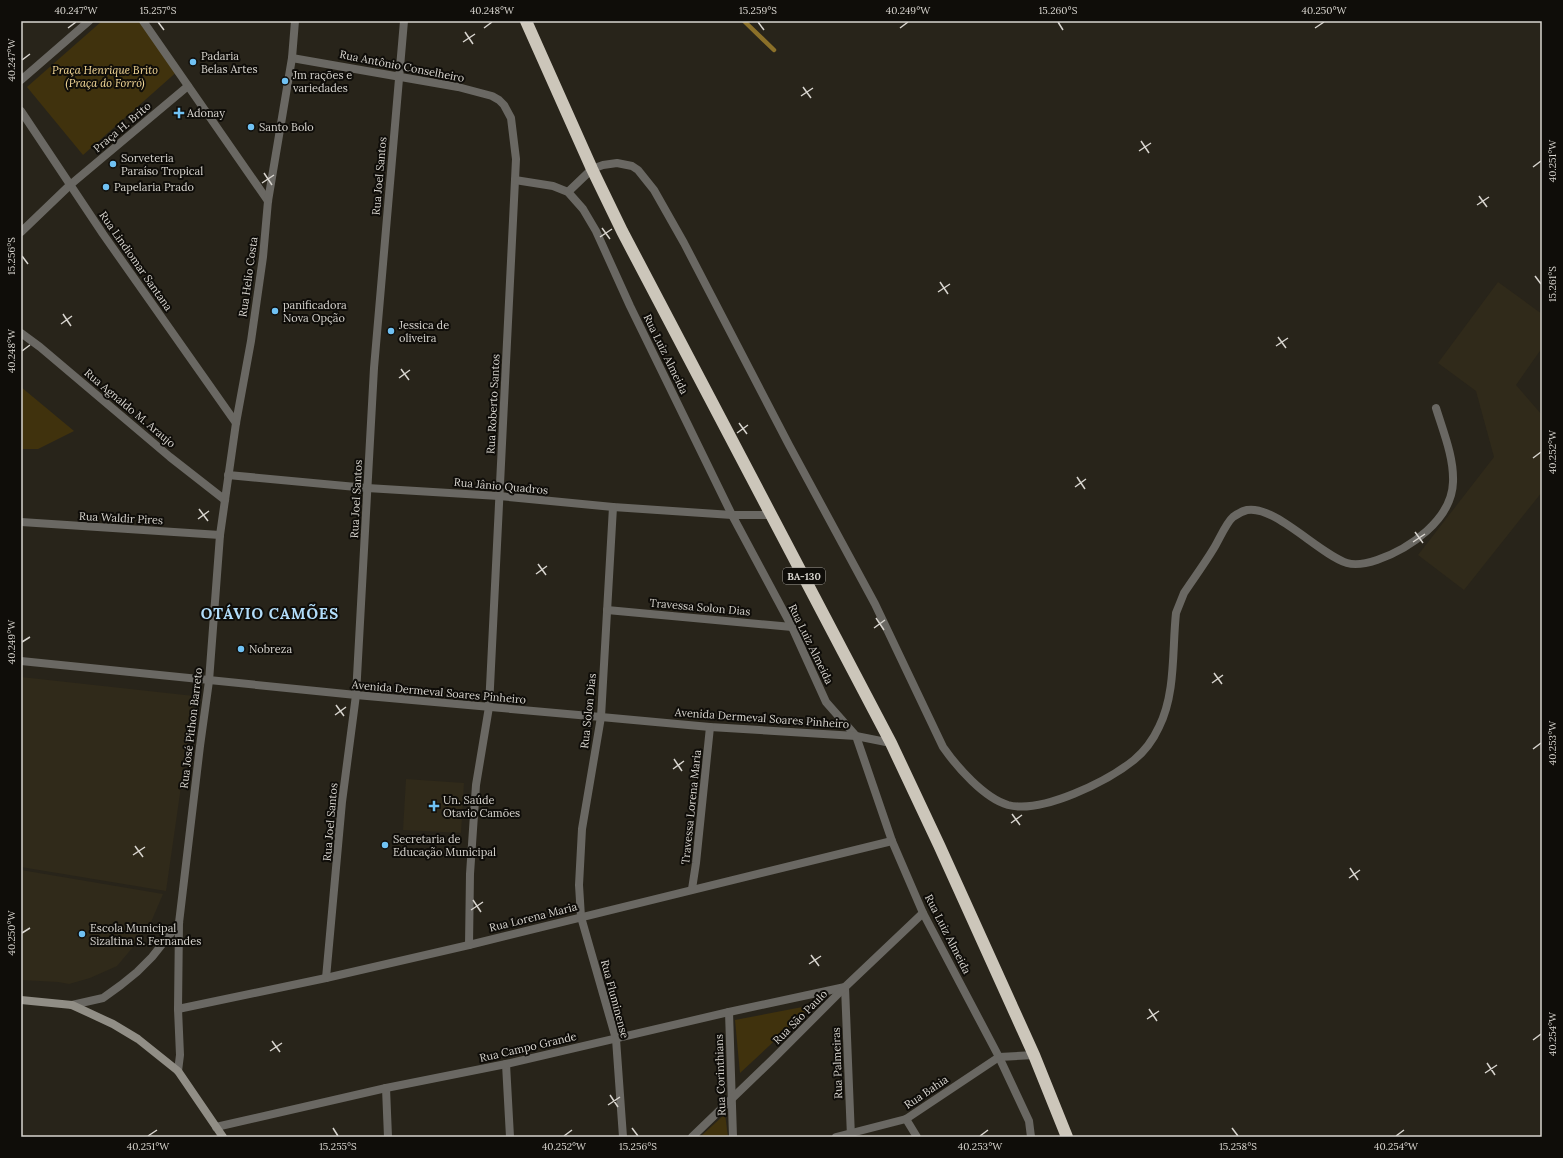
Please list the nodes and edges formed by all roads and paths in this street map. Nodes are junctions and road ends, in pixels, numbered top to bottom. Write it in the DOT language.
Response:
graph roads {
  1 [pos="89,21"];
  2 [pos="143,21"];
  3 [pos="295,21"];
  4 [pos="404,21"];
  5 [pos="526,21"];
  6 [pos="292,58"];
  7 [pos="399,76"];
  8 [pos="21,80"];
  9 [pos="188,86"];
  10 [pos="504,105"];
  11 [pos="21,111"];
  12 [pos="592,169"];
  13 [pos="515,180"];
  14 [pos="70,185"];
  15 [pos="568,192"];
  16 [pos="268,201"];
  17 [pos="21,232"];
  18 [pos="21,333"];
  19 [pos="1436,408"];
  20 [pos="236,423"];
  21 [pos="228,476"];
  22 [pos="368,488"];
  23 [pos="499,496"];
  24 [pos="224,500"];
  25 [pos="613,507"];
  26 [pos="732,514"];
  27 [pos="772,515"];
  28 [pos="21,522"];
  29 [pos="220,535"];
  30 [pos="607,610"];
  31 [pos="792,627"];
  32 [pos="21,661"];
  33 [pos="209,681"];
  34 [pos="356,695"];
  35 [pos="489,707"];
  36 [pos="601,717"];
  37 [pos="710,727"];
  38 [pos="856,736"];
  39 [pos="891,743"];
  40 [pos="892,841"];
  41 [pos="692,889"];
  42 [pos="924,913"];
  43 [pos="581,917"];
  44 [pos="179,923"];
  45 [pos="470,945"];
  46 [pos="326,978"];
  47 [pos="845,987"];
  48 [pos="21,1000"];
  49 [pos="72,1005"];
  50 [pos="178,1009"];
  51 [pos="729,1012"];
  52 [pos="616,1039"];
  53 [pos="1034,1055"];
  54 [pos="999,1057"];
  55 [pos="506,1064"];
  56 [pos="178,1071"];
  57 [pos="386,1088"];
  58 [pos="731,1099"];
  59 [pos="906,1119"];
  60 [pos="216,1127"];
  61 [pos="851,1135"];
  62 [pos="223,1137"];
  63 [pos="388,1137"];
  64 [pos="510,1137"];
  65 [pos="623,1137"];
  66 [pos="692,1137"];
  67 [pos="733,1137"];
  68 [pos="836,1137"];
  69 [pos="917,1137"];
  70 [pos="1031,1137"];
  71 [pos="1067,1137"];
  1 -- 8 [label="street"];
  2 -- 9 [label="street"];
  3 -- 6 [label="street, Rua Helio Costa"];
  4 -- 7 [label="street, Rua Joel Santos"];
  5 -- 12 [label="highway, BA-130"];
  6 -- 7 [label="street, Rua Antônio Conselheiro"];
  6 -- 16 [label="street, Rua Helio Costa"];
  7 -- 10 [label="street, Rua Antônio Conselheiro"];
  7 -- 22 [label="street, Rua Joel Santos"];
  9 -- 14 [label="street, Praça H. Brito"];
  9 -- 16 [label="street"];
  10 -- 13 [label="street, Rua Roberto Santos"];
  11 -- 14 [label="street, Rua Lindiomar Santana"];
  12 -- 15 [label="street"];
  12 -- 19 [label="street"];
  12 -- 27 [label="highway, BA-130"];
  13 -- 15 [label="street, Rua Luiz Almeida"];
  13 -- 23 [label="street, Rua Roberto Santos"];
  14 -- 17 [label="street, Praça H. Brito"];
  14 -- 20 [label="street, Rua Lindiomar Santana"];
  15 -- 26 [label="street, Rua Luiz Almeida"];
  16 -- 20 [label="street, Rua Helio Costa"];
  18 -- 24 [label="street, Rua Agnaldo M. Araujo"];
  20 -- 21 [label="street, Rua Helio Costa"];
  21 -- 22 [label="street, Rua Jânio Quadros"];
  21 -- 24 [label="street, Rua Helio Costa"];
  22 -- 23 [label="street, Rua Jânio Quadros"];
  22 -- 34 [label="street, Rua Joel Santos"];
  23 -- 25 [label="street, Rua Jânio Quadros"];
  23 -- 35 [label="street, Rua Roberto Santos"];
  24 -- 29 [label="street, Rua Helio Costa"];
  25 -- 26 [label="street, Rua Jânio Quadros"];
  25 -- 30 [label="street, Rua Solon Dias"];
  26 -- 27 [label="street, Rua Jânio Quadros"];
  26 -- 31 [label="street, Rua Luiz Almeida"];
  27 -- 39 [label="highway, BA-130"];
  28 -- 29 [label="street, Rua Waldir Pires"];
  29 -- 33 [label="street, Rua José Pithon Barreto"];
  30 -- 31 [label="street, Travessa Solon Dias"];
  30 -- 36 [label="street, Rua Solon Dias"];
  31 -- 38 [label="street, Rua Luiz Almeida"];
  32 -- 33 [label="street, Avenida Dermeval Soares Pinheiro"];
  33 -- 34 [label="street, Avenida Dermeval Soares Pinheiro"];
  33 -- 44 [label="street, Rua José Pithon Barreto"];
  34 -- 35 [label="street, Avenida Dermeval Soares Pinheiro"];
  34 -- 46 [label="street, Rua Joel Santos"];
  35 -- 36 [label="street, Avenida Dermeval Soares Pinheiro"];
  35 -- 45 [label="street, Rua Roberto Santos"];
  36 -- 37 [label="street, Avenida Dermeval Soares Pinheiro"];
  36 -- 43 [label="street, Rua Solon Dias"];
  37 -- 38 [label="street, Avenida Dermeval Soares Pinheiro"];
  37 -- 41 [label="street, Travessa Lorena Maria"];
  38 -- 39 [label="street, Avenida Dermeval Soares Pinheiro"];
  38 -- 40 [label="street, Rua Luiz Almeida"];
  39 -- 53 [label="highway, BA-130"];
  40 -- 41 [label="street, Rua Lorena Maria"];
  40 -- 42 [label="street, Rua Luiz Almeida"];
  41 -- 43 [label="street, Rua Lorena Maria"];
  42 -- 47 [label="street, Rua São Paulo"];
  42 -- 54 [label="street, Rua Luiz Almeida"];
  43 -- 45 [label="street, Rua Lorena Maria"];
  43 -- 52 [label="street, Rua Fluminense"];
  44 -- 49 [label="street"];
  44 -- 50 [label="street, Rua José Pithon Barreto"];
  45 -- 46 [label="street, Rua Lorena Maria"];
  46 -- 50 [label="street, Rua Lorena Maria"];
  47 -- 51 [label="street, Rua Campo Grande"];
  47 -- 58 [label="street, Rua São Paulo"];
  47 -- 61 [label="street, Rua Palmeiras"];
  48 -- 49 [label="street"];
  49 -- 56 [label="street"];
  50 -- 56 [label="street, Rua José Pithon Barreto"];
  51 -- 52 [label="street, Rua Campo Grande"];
  51 -- 58 [label="street, Rua Corinthians"];
  52 -- 55 [label="street, Rua Campo Grande"];
  52 -- 65 [label="street, Rua Fluminense"];
  53 -- 54 [label="street"];
  53 -- 71 [label="highway, BA-130"];
  54 -- 59 [label="street, Rua Bahia"];
  54 -- 70 [label="street, Rua Luiz Almeida"];
  55 -- 57 [label="street, Rua Campo Grande"];
  55 -- 64 [label="street"];
  56 -- 60 [label="street"];
  57 -- 60 [label="street, Rua Campo Grande"];
  57 -- 63 [label="street"];
  58 -- 66 [label="street, Rua São Paulo"];
  58 -- 67 [label="street, Rua Corinthians"];
  59 -- 61 [label="street, Rua Bahia"];
  59 -- 69 [label="street"];
  60 -- 62 [label="street"];
  61 -- 68 [label="street, Rua Bahia"];
}
